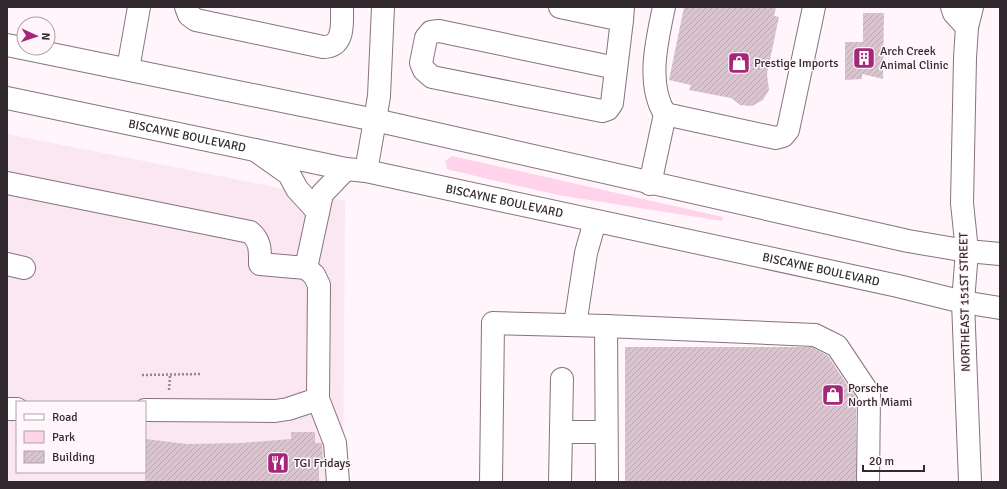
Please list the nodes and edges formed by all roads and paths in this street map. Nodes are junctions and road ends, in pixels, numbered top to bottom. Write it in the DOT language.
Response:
graph roads {
  1 [pos="139,7"];
  2 [pos="186,7"];
  3 [pos="342,7"];
  4 [pos="383,7"];
  5 [pos="560,7"];
  6 [pos="664,7"];
  7 [pos="814,7"];
  8 [pos="952,7"];
  9 [pos="622,14"];
  10 [pos="969,17"];
  11 [pos="7,45"];
  12 [pos="616,68"];
  13 [pos="128,69"];
  14 [pos="7,98"];
  15 [pos="665,114"];
  16 [pos="375,120"];
  17 [pos="255,150"];
  18 [pos="356,170"];
  19 [pos="7,183"];
  20 [pos="650,184"];
  21 [pos="318,212"];
  22 [pos="595,221"];
  23 [pos="967,252"];
  24 [pos="1000,254"];
  25 [pos="306,268"];
  26 [pos="963,302"];
  27 [pos="1000,308"];
  28 [pos="575,325"];
  29 [pos="606,326"];
  30 [pos="201,374"];
  31 [pos="142,375"];
  32 [pos="170,376"];
  33 [pos="562,379"];
  34 [pos="169,397"];
  35 [pos="318,399"];
  36 [pos="146,410"];
  37 [pos="561,432"];
  38 [pos="606,432"];
  39 [pos="338,482"];
  40 [pos="491,482"];
  41 [pos="560,482"];
  42 [pos="607,482"];
  43 [pos="868,482"];
  44 [pos="970,482"];
  1 -- 13 [label="main road"];
  2 -- 3 [label="main road"];
  4 -- 16 [label="main road"];
  5 -- 9 [label="main road"];
  6 -- 15 [label="main road"];
  7 -- 15 [label="main road"];
  8 -- 10 [label="main road, NORTHEAST 151ST STREET"];
  9 -- 12 [label="main road"];
  10 -- 23 [label="main road, NORTHEAST 151ST STREET"];
  11 -- 13 [label="main road"];
  12 -- 12 [label="main road"];
  13 -- 16 [label="main road"];
  14 -- 17 [label="main road, BISCAYNE BOULEVARD"];
  15 -- 20 [label="main road"];
  16 -- 18 [label="main road"];
  16 -- 20 [label="main road"];
  17 -- 18 [label="main road, BISCAYNE BOULEVARD"];
  17 -- 21 [label="main road"];
  18 -- 21 [label="main road"];
  18 -- 22 [label="main road, BISCAYNE BOULEVARD"];
  19 -- 25 [label="main road"];
  20 -- 23 [label="main road"];
  21 -- 25 [label="main road"];
  22 -- 26 [label="main road, BISCAYNE BOULEVARD"];
  22 -- 28 [label="main road"];
  23 -- 24 [label="main road"];
  23 -- 26 [label="main road, NORTHEAST 151ST STREET"];
  25 -- 35 [label="main road"];
  26 -- 27 [label="main road, BISCAYNE BOULEVARD"];
  26 -- 44 [label="main road, NORTHEAST 151ST STREET"];
  28 -- 29 [label="main road"];
  28 -- 40 [label="main road"];
  29 -- 38 [label="main road"];
  29 -- 43 [label="main road"];
  30 -- 32 [label="path"];
  31 -- 32 [label="path"];
  32 -- 34 [label="path"];
  33 -- 37 [label="main road"];
  35 -- 36 [label="main road"];
  35 -- 39 [label="main road"];
  37 -- 38 [label="main road"];
  37 -- 41 [label="main road"];
  38 -- 42 [label="main road"];
}
